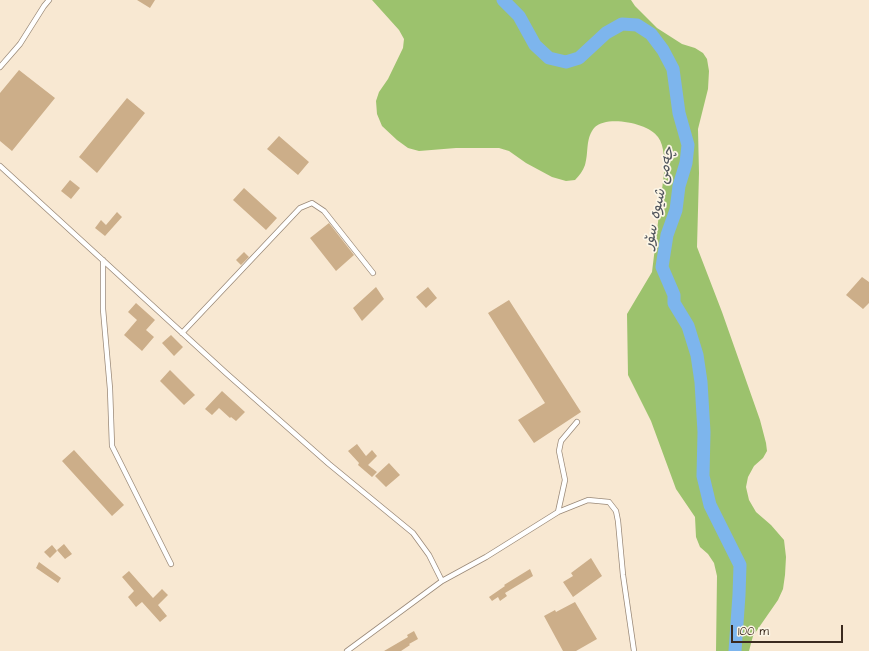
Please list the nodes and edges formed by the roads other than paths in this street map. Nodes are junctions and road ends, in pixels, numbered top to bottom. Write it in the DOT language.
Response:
graph roads {
  1 [pos="49,0"];
  2 [pos="0,67"];
  3 [pos="0,166"];
  4 [pos="103,260"];
  5 [pos="373,273"];
  6 [pos="182,333"];
  7 [pos="577,422"];
  8 [pos="558,512"];
  9 [pos="171,564"];
  10 [pos="442,581"];
  11 [pos="347,651"];
  12 [pos="634,651"];
  1 -- 2 [label="lane"];
  3 -- 4 [label="lane"];
  4 -- 6 [label="lane"];
  4 -- 9 [label="lane"];
  5 -- 6 [label="lane"];
  6 -- 10 [label="lane"];
  7 -- 8 [label="lane"];
  8 -- 10 [label="lane"];
  8 -- 12 [label="lane"];
  10 -- 11 [label="lane"];
}
